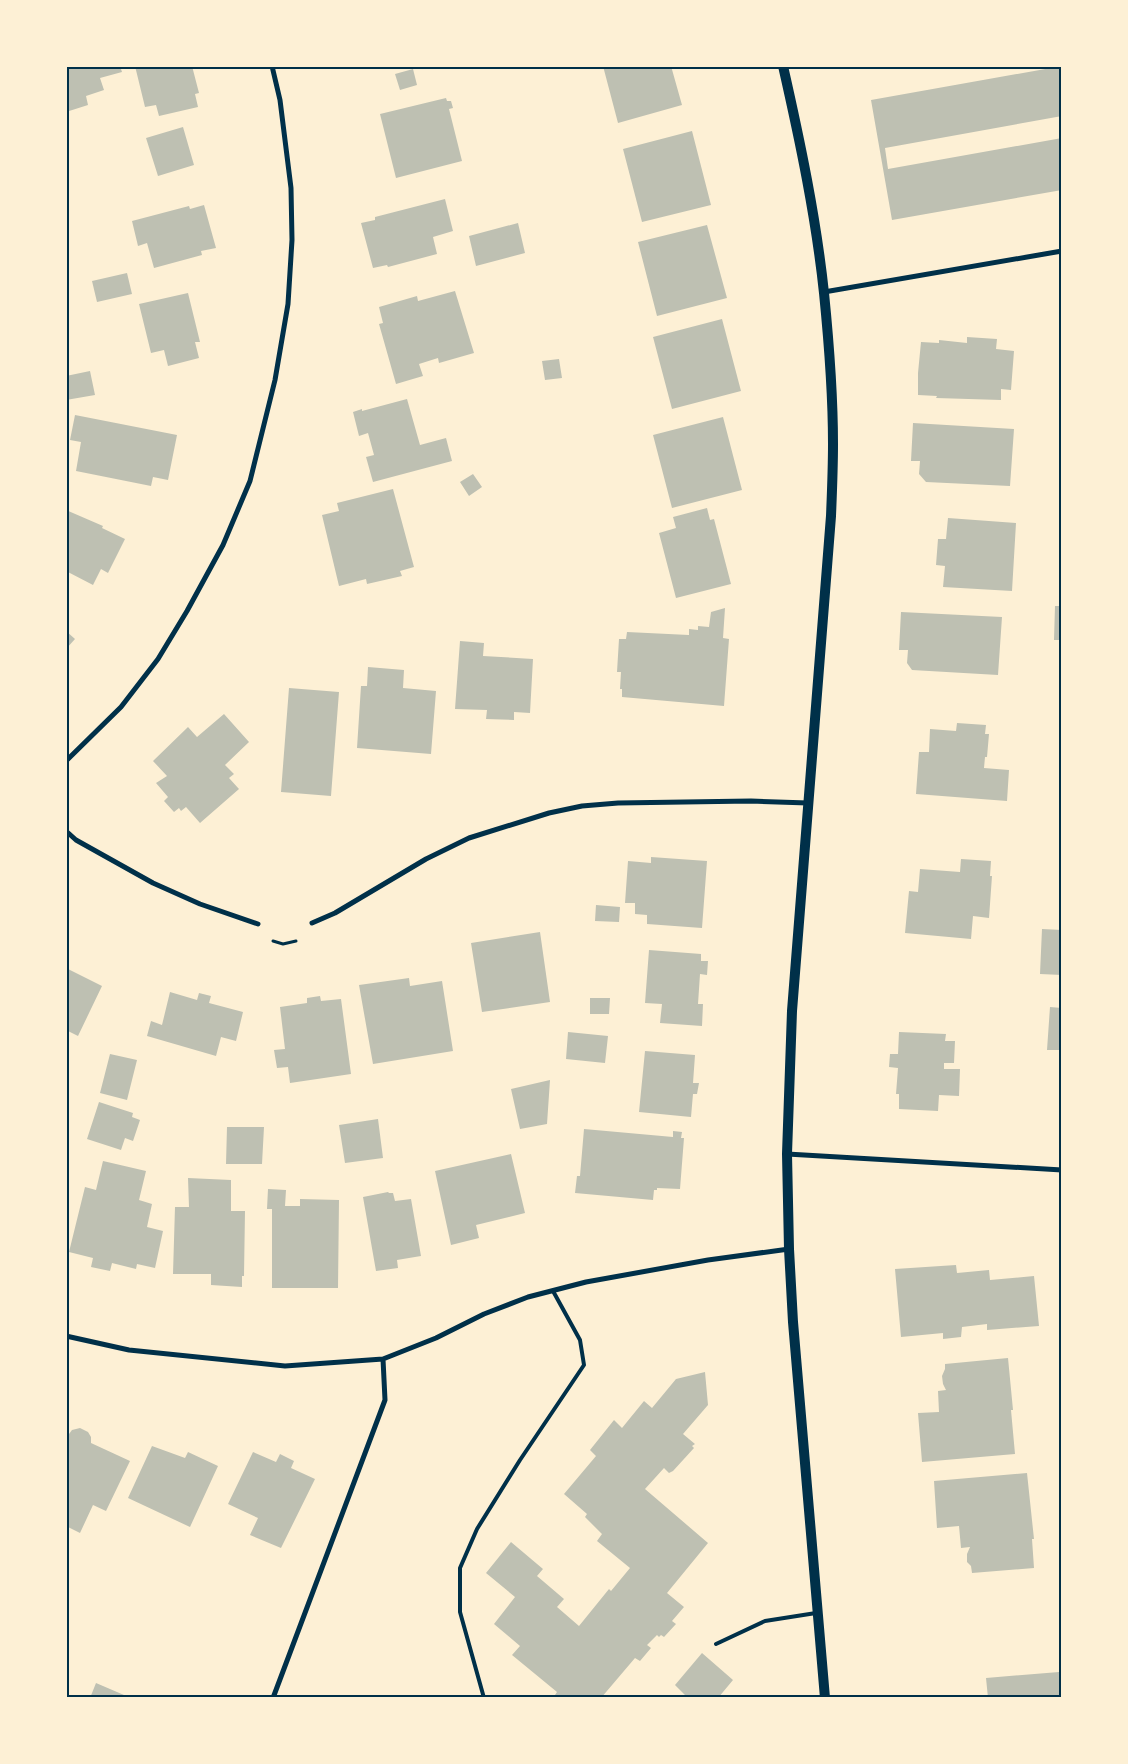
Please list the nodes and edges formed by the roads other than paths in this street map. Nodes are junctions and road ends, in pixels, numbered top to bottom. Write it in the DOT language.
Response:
graph roads {
  1 [pos="272,66"];
  2 [pos="783,66"];
  3 [pos="1062,250"];
  4 [pos="824,292"];
  5 [pos="66,761"];
  6 [pos="808,804"];
  7 [pos="66,831"];
  8 [pos="312,923"];
  9 [pos="258,924"];
  10 [pos="787,1154"];
  11 [pos="1062,1170"];
  12 [pos="789,1249"];
  13 [pos="553,1291"];
  14 [pos="66,1336"];
  15 [pos="383,1359"];
  16 [pos="818,1612"];
  17 [pos="716,1644"];
  18 [pos="272,1698"];
  19 [pos="484,1698"];
  20 [pos="825,1698"];
  1 -- 5 [label="street"];
  2 -- 4 [label="main road"];
  3 -- 4 [label="street"];
  4 -- 6 [label="main road"];
  6 -- 8 [label="street"];
  6 -- 10 [label="main road"];
  7 -- 9 [label="street"];
  10 -- 11 [label="street"];
  10 -- 12 [label="main road"];
  12 -- 13 [label="street"];
  12 -- 16 [label="main road"];
  13 -- 15 [label="street"];
  13 -- 19 [label="lane"];
  14 -- 15 [label="street"];
  15 -- 18 [label="street"];
  16 -- 17 [label="lane"];
  16 -- 20 [label="main road"];
}
